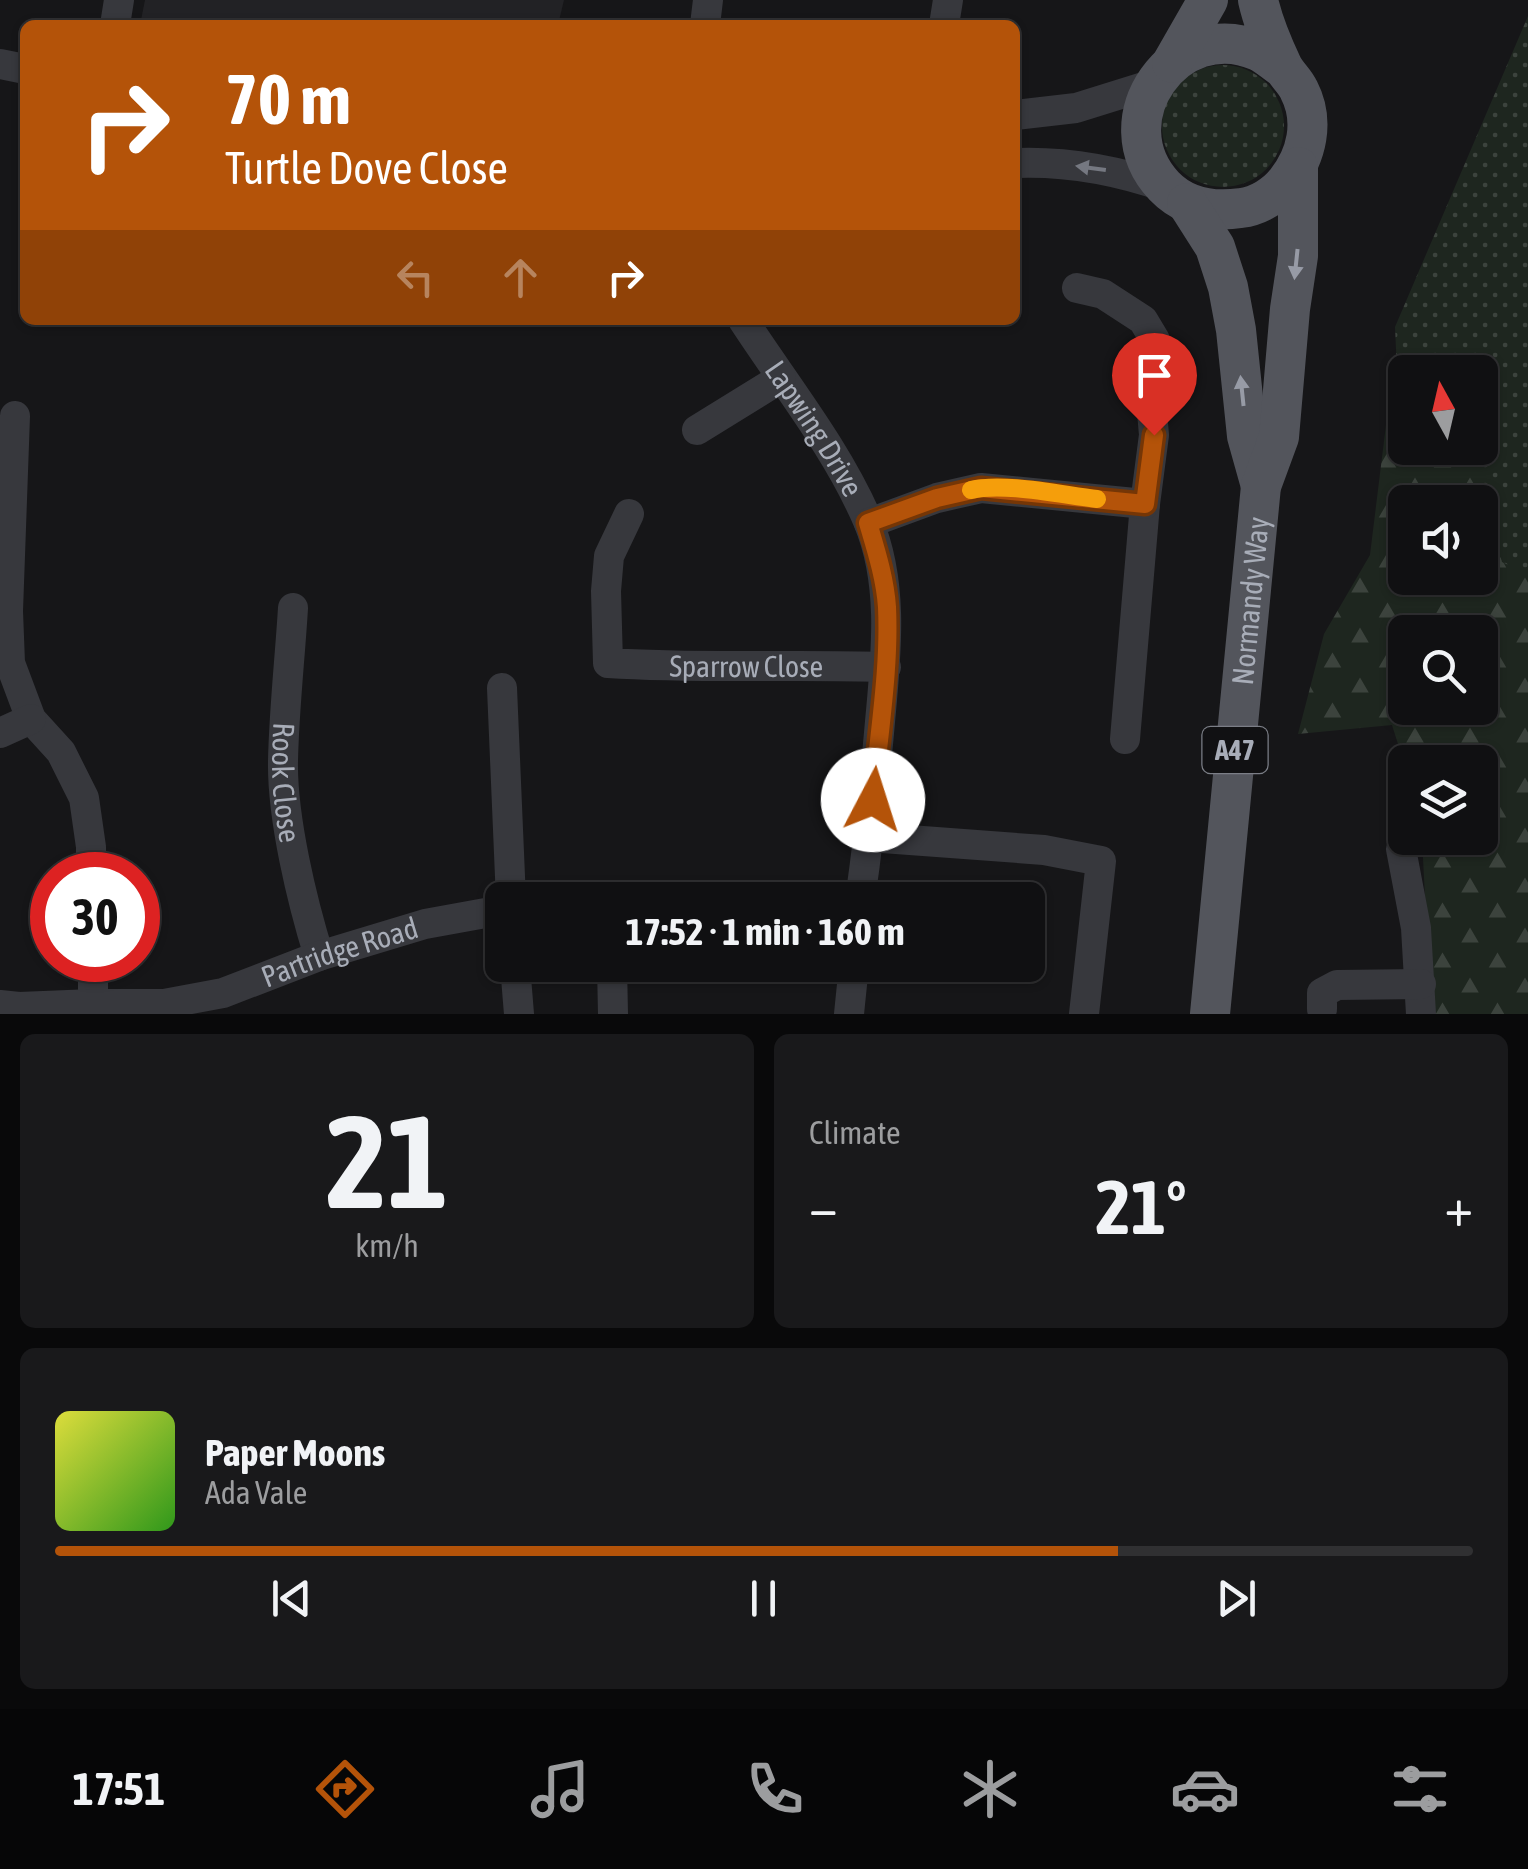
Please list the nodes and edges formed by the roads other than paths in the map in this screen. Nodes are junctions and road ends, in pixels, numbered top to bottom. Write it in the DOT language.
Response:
graph roads {
  1 [pos="1208,0"];
  2 [pos="1258,0"];
  3 [pos="1283,68"];
  4 [pos="1162,73"];
  5 [pos="1020,115"];
  6 [pos="1020,163"];
  7 [pos="1298,167"];
  8 [pos="1176,195"];
  9 [pos="1077,288"];
  10 [pos="758,325"];
  11 [pos="781,378"];
  12 [pos="15,416"];
  13 [pos="697,430"];
  14 [pos="1261,486"];
  15 [pos="1145,504"];
  16 [pos="629,514"];
  17 [pos="868,523"];
  18 [pos="293,608"];
  19 [pos="886,666"];
  20 [pos="502,688"];
  21 [pos="31,720"];
  22 [pos="0,733"];
  23 [pos="1125,738"];
  24 [pos="870,837"];
  25 [pos="91,852"];
  26 [pos="1402,855"];
  27 [pos="509,882"];
  28 [pos="863,882"];
  29 [pos="485,913"];
  30 [pos="319,956"];
  31 [pos="94,982"];
  32 [pos="517,982"];
  33 [pos="612,982"];
  34 [pos="852,982"];
  35 [pos="1421,999"];
  36 [pos="228,1003"];
  37 [pos="94,1004"];
  38 [pos="12,1009"];
  39 [pos="1322,1009"];
  40 [pos="519,1014"];
  41 [pos="613,1014"];
  42 [pos="849,1014"];
  43 [pos="1084,1014"];
  44 [pos="1210,1014"];
  1 -- 4 [label="main road"];
  2 -- 3 [label="main road"];
  3 -- 4 [label="main road"];
  3 -- 7 [label="main road"];
  4 -- 5 [label="street"];
  4 -- 8 [label="main road"];
  8 -- 6 [label="street, one-way"];
  7 -- 8 [label="main road"];
  7 -- 14 [label="main road, Normandy Way / A47, one-way"];
  14 -- 8 [label="main road, Normandy Way / A47, one-way"];
  9 -- 15 [label="street"];
  10 -- 11 [label="street, Lapwing Drive"];
  11 -- 13 [label="street"];
  11 -- 17 [label="street, Lapwing Drive"];
  12 -- 21 [label="street"];
  14 -- 44 [label="main road, Normandy Way / A47"];
  15 -- 17 [label="street"];
  15 -- 23 [label="street"];
  16 -- 19 [label="street, Sparrow Close"];
  17 -- 19 [label="street, Lapwing Drive"];
  18 -- 30 [label="street, Rook Close"];
  19 -- 24 [label="street, Lapwing Drive"];
  20 -- 27 [label="street"];
  21 -- 22 [label="street"];
  21 -- 25 [label="street"];
  24 -- 28 [label="street, Lapwing Drive"];
  24 -- 43 [label="street"];
  26 -- 35 [label="street"];
  29 -- 30 [label="street, Partridge Road"];
  30 -- 36 [label="street, Partridge Road"];
  31 -- 37 [label="street"];
  32 -- 40 [label="street"];
  33 -- 41 [label="street"];
  34 -- 42 [label="street"];
  35 -- 39 [label="street"];
  36 -- 37 [label="street, Partridge Road"];
  37 -- 38 [label="street, Partridge Road"];
}
